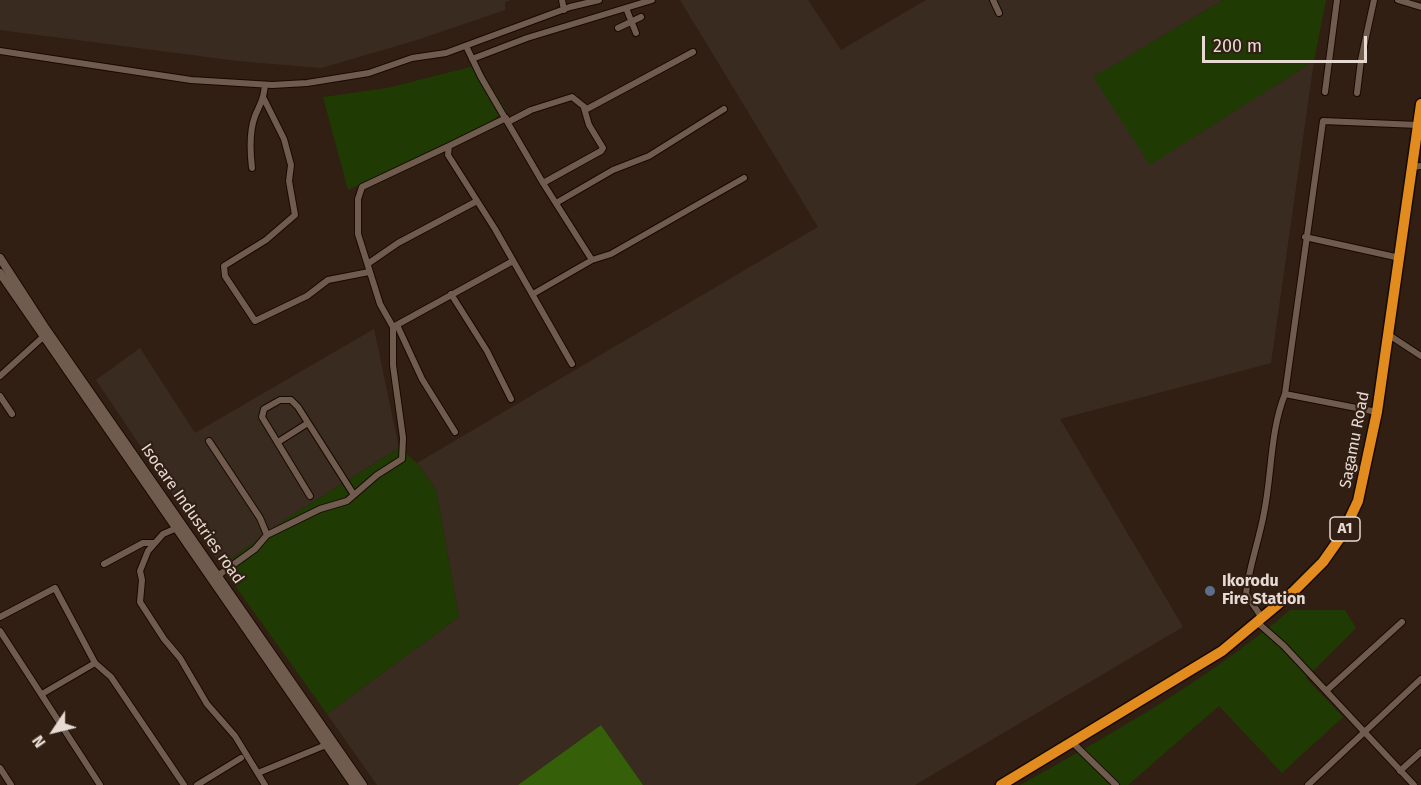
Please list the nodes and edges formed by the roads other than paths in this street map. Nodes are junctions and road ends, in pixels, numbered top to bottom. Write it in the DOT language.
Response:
graph roads {
  1 [pos="562,0"];
  2 [pos="579,0"];
  3 [pos="598,0"];
  4 [pos="652,0"];
  5 [pos="993,0"];
  6 [pos="1337,0"];
  7 [pos="1374,0"];
  8 [pos="1398,0"];
  9 [pos="1421,7"];
  10 [pos="567,8"];
  11 [pos="626,8"];
  12 [pos="999,13"];
  13 [pos="640,17"];
  14 [pos="632,22"];
  15 [pos="618,28"];
  16 [pos="636,33"];
  17 [pos="466,46"];
  18 [pos="0,51"];
  19 [pos="693,52"];
  20 [pos="472,59"];
  21 [pos="265,85"];
  22 [pos="1324,92"];
  23 [pos="1357,93"];
  24 [pos="264,99"];
  25 [pos="1421,104"];
  26 [pos="584,108"];
  27 [pos="724,109"];
  28 [pos="507,120"];
  29 [pos="1418,125"];
  30 [pos="448,146"];
  31 [pos="1416,167"];
  32 [pos="252,168"];
  33 [pos="744,178"];
  34 [pos="543,183"];
  35 [pos="477,201"];
  36 [pos="556,203"];
  37 [pos="1305,237"];
  38 [pos="0,258"];
  39 [pos="1400,258"];
  40 [pos="592,260"];
  41 [pos="513,261"];
  42 [pos="369,263"];
  43 [pos="369,272"];
  44 [pos="0,273"];
  45 [pos="451,294"];
  46 [pos="533,294"];
  47 [pos="395,326"];
  48 [pos="1389,335"];
  49 [pos="43,337"];
  50 [pos="1421,356"];
  51 [pos="572,364"];
  52 [pos="0,376"];
  53 [pos="1285,394"];
  54 [pos="0,396"];
  55 [pos="512,399"];
  56 [pos="1377,412"];
  57 [pos="12,414"];
  58 [pos="308,423"];
  59 [pos="455,432"];
  60 [pos="209,441"];
  61 [pos="278,442"];
  62 [pos="354,495"];
  63 [pos="310,496"];
  64 [pos="179,527"];
  65 [pos="267,535"];
  66 [pos="154,543"];
  67 [pos="104,564"];
  68 [pos="214,579"];
  69 [pos="0,617"];
  70 [pos="1260,622"];
  71 [pos="1402,622"];
  72 [pos="0,631"];
  73 [pos="95,663"];
  74 [pos="1421,679"];
  75 [pos="1326,692"];
  76 [pos="42,694"];
  77 [pos="1363,732"];
  78 [pos="1072,742"];
  79 [pos="326,745"];
  80 [pos="1421,752"];
  81 [pos="241,758"];
  82 [pos="0,768"];
  83 [pos="1401,771"];
  84 [pos="258,774"];
  85 [pos="11,785"];
  86 [pos="100,785"];
  87 [pos="184,785"];
  88 [pos="197,785"];
  89 [pos="265,785"];
  90 [pos="354,785"];
  91 [pos="363,785"];
  92 [pos="1000,785"];
  93 [pos="1116,785"];
  94 [pos="1308,785"];
  95 [pos="1414,785"];
  1 -- 10 [label="street"];
  2 -- 10 [label="street"];
  3 -- 10 [label="street"];
  4 -- 11 [label="street"];
  5 -- 12 [label="street"];
  6 -- 22 [label="street"];
  7 -- 23 [label="street"];
  8 -- 9 [label="street"];
  10 -- 17 [label="street"];
  11 -- 14 [label="street"];
  11 -- 20 [label="street"];
  13 -- 14 [label="street"];
  14 -- 15 [label="street"];
  14 -- 16 [label="street"];
  17 -- 20 [label="street"];
  17 -- 21 [label="street"];
  18 -- 21 [label="street"];
  19 -- 26 [label="street"];
  20 -- 28 [label="street"];
  21 -- 24 [label="street"];
  24 -- 32 [label="street"];
  24 -- 43 [label="street"];
  25 -- 29 [label="highway, Sagamu Road / A1"];
  26 -- 28 [label="street"];
  26 -- 34 [label="street"];
  27 -- 36 [label="street"];
  28 -- 30 [label="street"];
  28 -- 34 [label="street"];
  29 -- 31 [label="highway, Sagamu Road / A1"];
  29 -- 37 [label="street"];
  30 -- 35 [label="street"];
  30 -- 42 [label="street"];
  31 -- 39 [label="highway, Sagamu Road / A1"];
  33 -- 40 [label="street"];
  34 -- 36 [label="street"];
  35 -- 41 [label="street"];
  35 -- 42 [label="street"];
  36 -- 40 [label="street"];
  37 -- 39 [label="street"];
  37 -- 53 [label="street"];
  38 -- 64 [label="street, Isocare Industries road"];
  39 -- 48 [label="highway, Sagamu Road / A1"];
  40 -- 46 [label="street"];
  41 -- 45 [label="street"];
  41 -- 46 [label="street"];
  42 -- 43 [label="street"];
  43 -- 47 [label="street"];
  44 -- 49 [label="street, Isocare Industries road"];
  45 -- 47 [label="street"];
  45 -- 55 [label="street"];
  46 -- 51 [label="street"];
  47 -- 59 [label="street"];
  47 -- 62 [label="street"];
  48 -- 50 [label="street"];
  48 -- 56 [label="highway, Sagamu Road / A1"];
  49 -- 52 [label="street"];
  49 -- 64 [label="street, Isocare Industries road"];
  53 -- 56 [label="street"];
  53 -- 70 [label="street"];
  54 -- 57 [label="street"];
  56 -- 70 [label="highway, Sagamu Road / A1"];
  58 -- 61 [label="street"];
  58 -- 61 [label="street"];
  58 -- 62 [label="street"];
  60 -- 65 [label="street"];
  61 -- 63 [label="street"];
  62 -- 65 [label="street"];
  64 -- 66 [label="street"];
  64 -- 68 [label="street, Isocare Industries road"];
  65 -- 68 [label="street"];
  66 -- 67 [label="street"];
  66 -- 84 [label="street"];
  68 -- 79 [label="street, Isocare Industries road"];
  68 -- 91 [label="street, Isocare Industries road"];
  69 -- 73 [label="street"];
  70 -- 75 [label="street"];
  70 -- 78 [label="highway, Sagamu Road / A1"];
  71 -- 75 [label="street"];
  72 -- 76 [label="street"];
  73 -- 76 [label="street"];
  73 -- 87 [label="street"];
  74 -- 77 [label="street"];
  75 -- 77 [label="street"];
  76 -- 86 [label="street"];
  77 -- 83 [label="street"];
  77 -- 94 [label="street"];
  78 -- 92 [label="highway, Sagamu Road / A1"];
  78 -- 93 [label="street"];
  79 -- 84 [label="street"];
  79 -- 90 [label="street, Isocare Industries road"];
  80 -- 83 [label="street"];
  81 -- 88 [label="street"];
  82 -- 85 [label="street"];
  83 -- 95 [label="street"];
  84 -- 89 [label="street"];
}
